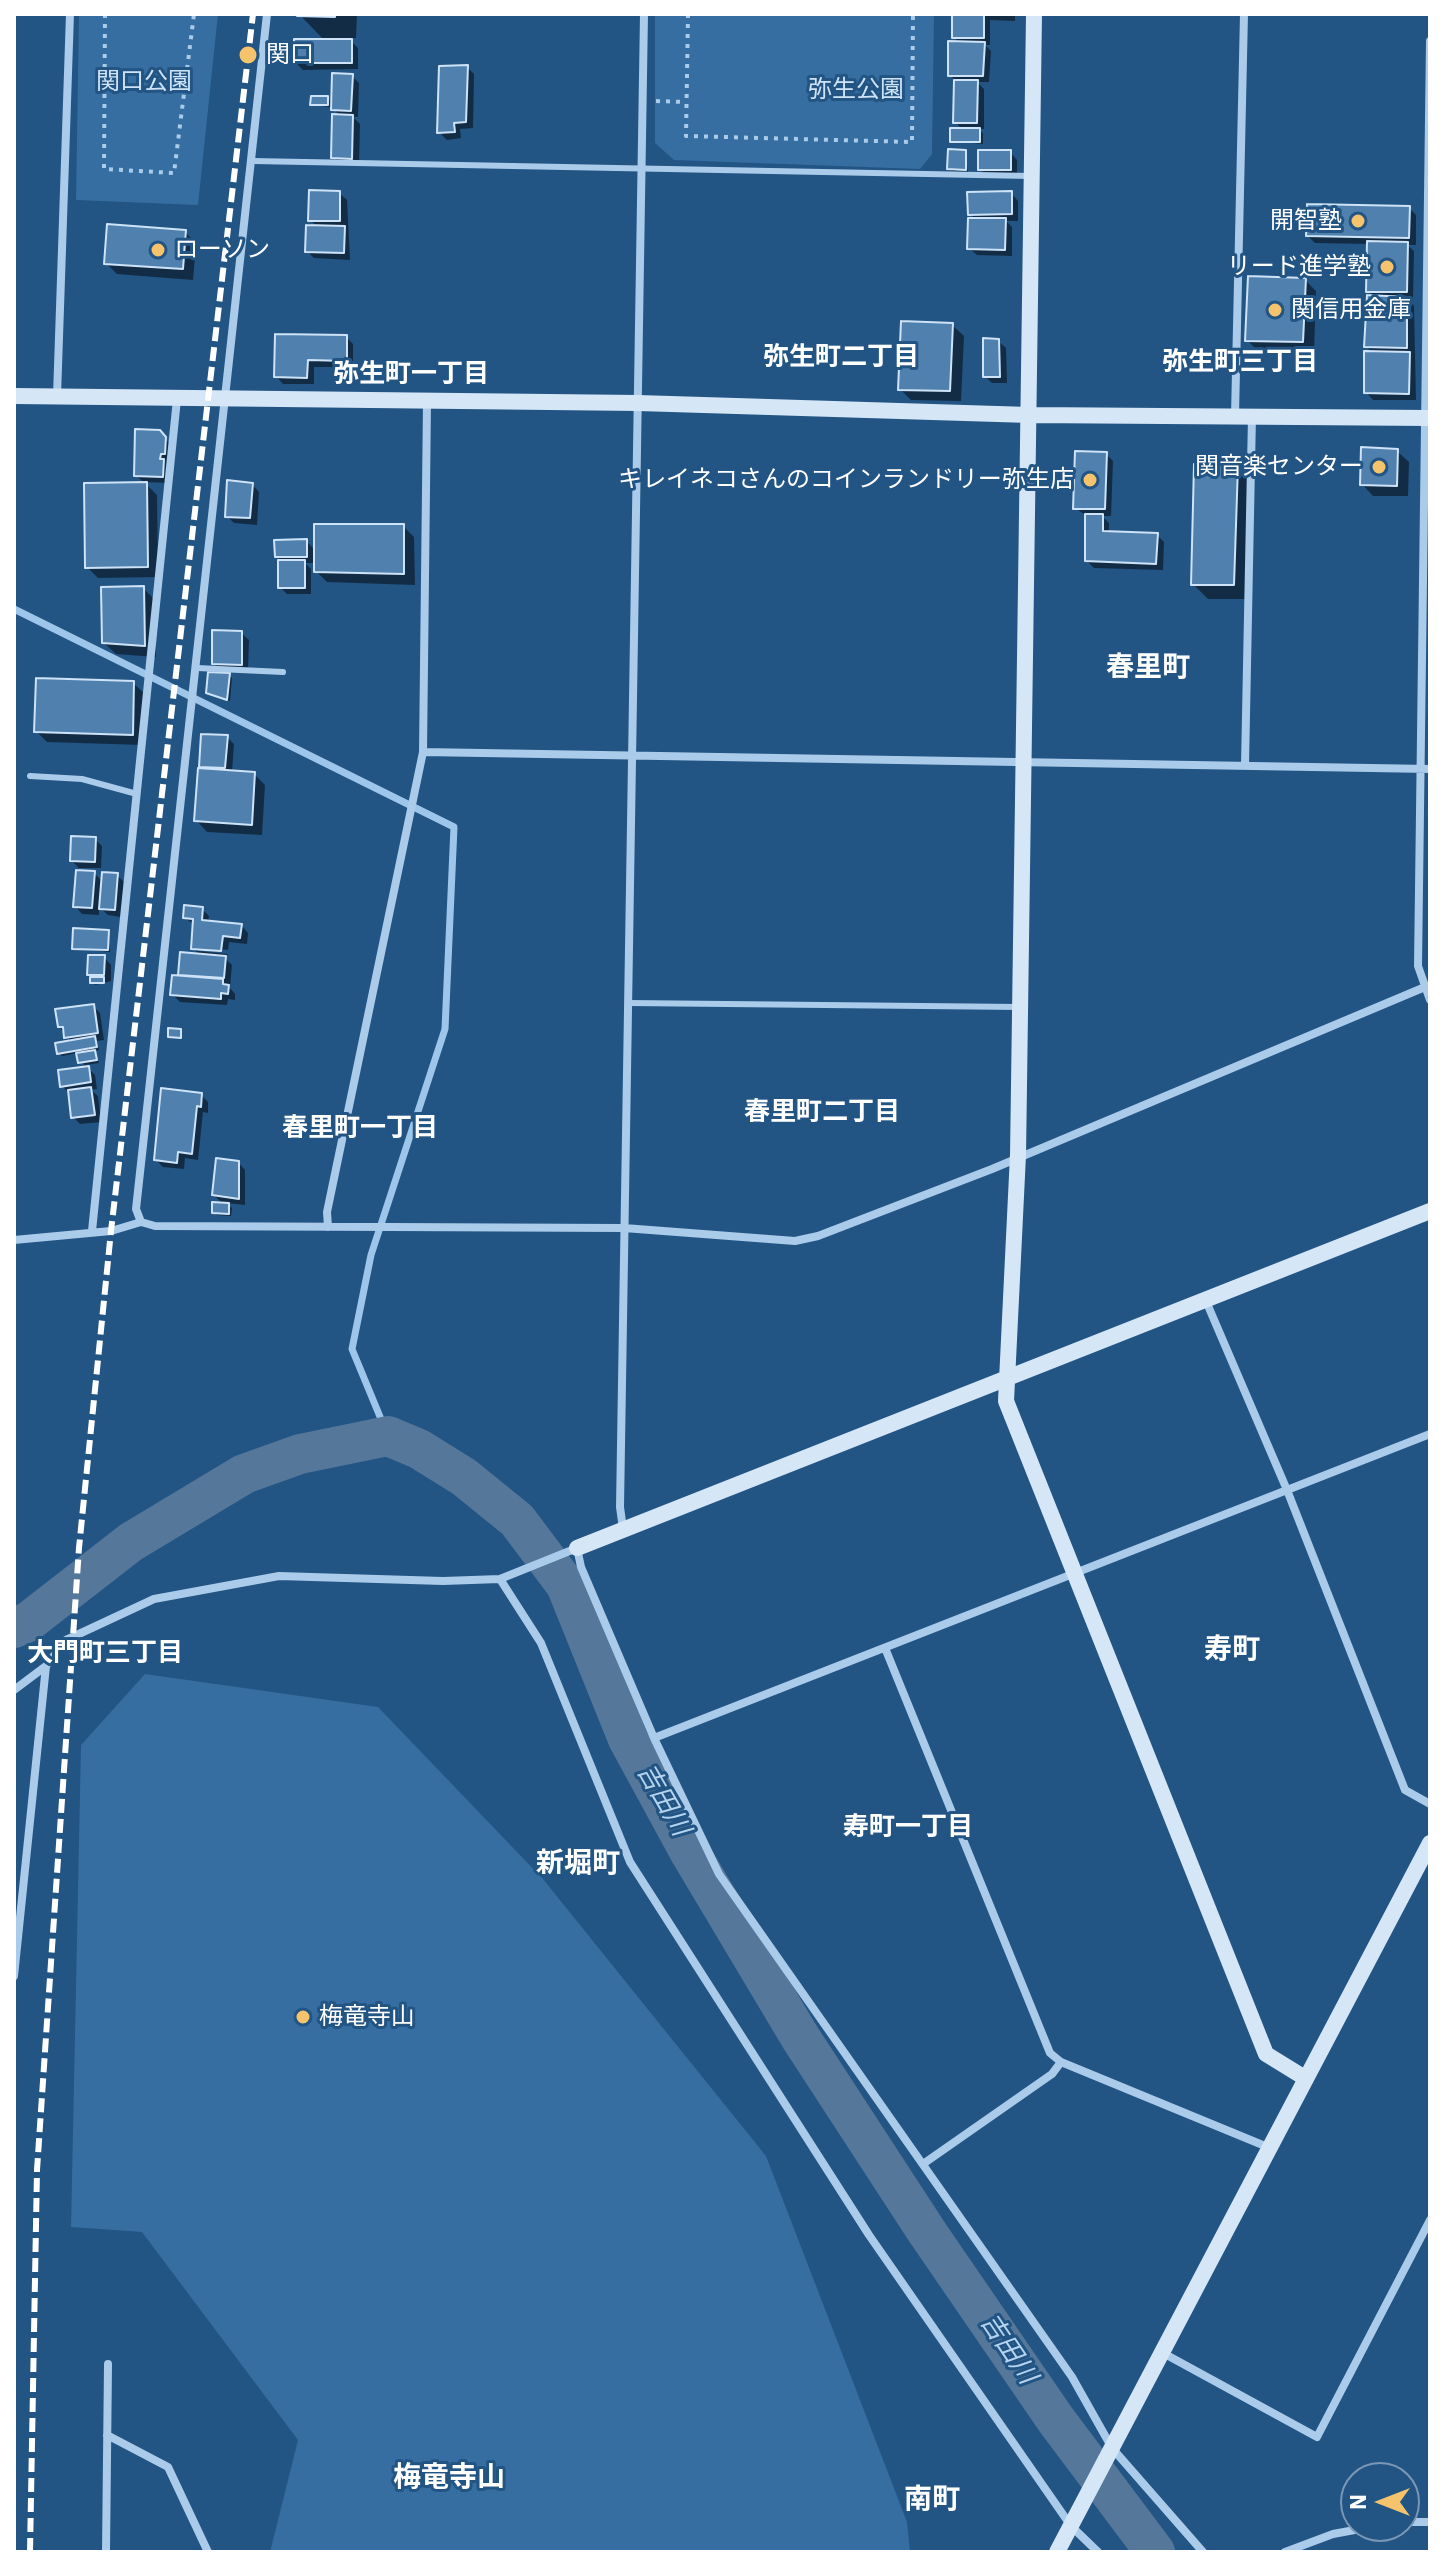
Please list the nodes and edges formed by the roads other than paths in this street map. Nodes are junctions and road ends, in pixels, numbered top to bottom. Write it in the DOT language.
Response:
graph roads {
  1 [pos="70,14"];
  2 [pos="267,14"];
  3 [pos="644,14"];
  4 [pos="1034,14"];
  5 [pos="1244,14"];
  6 [pos="1430,41"];
  7 [pos="253,161"];
  8 [pos="642,169"];
  9 [pos="1032,176"];
  10 [pos="14,396"];
  11 [pos="57,397"];
  12 [pos="228,398"];
  13 [pos="177,399"];
  14 [pos="427,402"];
  15 [pos="638,403"];
  16 [pos="1030,415"];
  17 [pos="1243,415"];
  18 [pos="1428,418"];
  19 [pos="197,668"];
  20 [pos="283,672"];
  21 [pos="423,752"];
  22 [pos="632,756"];
  23 [pos="1025,761"];
  24 [pos="1245,765"];
  25 [pos="1419,768"];
  26 [pos="1430,769"];
  27 [pos="30,776"];
  28 [pos="137,794"];
  29 [pos="1425,987"];
  30 [pos="1430,1000"];
  31 [pos="628,1003"];
  32 [pos="1020,1007"];
  33 [pos="1018,1155"];
  34 [pos="1430,1211"];
  35 [pos="141,1222"];
  36 [pos="328,1227"];
  37 [pos="624,1228"];
  38 [pos="92,1231"];
  39 [pos="14,1240"];
  40 [pos="1206,1301"];
  41 [pos="1008,1379"];
  42 [pos="1430,1434"];
  43 [pos="1287,1490"];
  44 [pos="623,1530"];
  45 [pos="577,1548"];
  46 [pos="1075,1573"];
  47 [pos="500,1579"];
  48 [pos="885,1648"];
  49 [pos="46,1666"];
  50 [pos="14,1690"];
  51 [pos="654,1738"];
  52 [pos="1430,1804"];
  53 [pos="1430,1843"];
  54 [pos="14,1976"];
  55 [pos="1061,2062"];
  56 [pos="1305,2078"];
  57 [pos="1270,2148"];
  58 [pos="923,2164"];
  59 [pos="1430,2220"];
  60 [pos="1163,2353"];
  61 [pos="108,2364"];
  62 [pos="107,2435"];
  63 [pos="1108,2454"];
  64 [pos="1074,2521"];
  65 [pos="1340,2533"];
  66 [pos="106,2552"];
  67 [pos="208,2552"];
  68 [pos="1057,2552"];
  69 [pos="1098,2552"];
  70 [pos="1203,2552"];
  71 [pos="1285,2552"];
  1 -- 11 [label="street"];
  2 -- 7 [label="street"];
  3 -- 8 [label="street"];
  4 -- 9 [label="street"];
  5 -- 17 [label="street"];
  6 -- 18 [label="street"];
  7 -- 8 [label="lane"];
  7 -- 12 [label="street"];
  8 -- 9 [label="lane"];
  8 -- 15 [label="street"];
  9 -- 16 [label="street"];
  10 -- 11 [label="street"];
  11 -- 13 [label="street"];
  12 -- 13 [label="street"];
  12 -- 14 [label="street"];
  12 -- 19 [label="street"];
  13 -- 28 [label="street"];
  14 -- 15 [label="street"];
  14 -- 21 [label="street"];
  15 -- 16 [label="street"];
  15 -- 22 [label="street"];
  16 -- 17 [label="street"];
  16 -- 23 [label="street"];
  17 -- 18 [label="street"];
  17 -- 24 [label="street"];
  18 -- 25 [label="street"];
  19 -- 20 [label="lane"];
  19 -- 35 [label="street"];
  21 -- 22 [label="street"];
  21 -- 36 [label="street"];
  22 -- 23 [label="street"];
  22 -- 31 [label="street"];
  23 -- 24 [label="street"];
  23 -- 32 [label="street"];
  24 -- 25 [label="street"];
  25 -- 26 [label="street"];
  25 -- 29 [label="street"];
  27 -- 28 [label="lane"];
  28 -- 38 [label="street"];
  29 -- 30 [label="street"];
  29 -- 33 [label="street"];
  31 -- 32 [label="lane"];
  31 -- 37 [label="street"];
  32 -- 33 [label="street"];
  33 -- 37 [label="street"];
  33 -- 41 [label="street"];
  34 -- 40 [label="street"];
  35 -- 36 [label="street"];
  35 -- 38 [label="street"];
  36 -- 37 [label="street"];
  37 -- 44 [label="street"];
  38 -- 39 [label="street"];
  40 -- 41 [label="street"];
  40 -- 43 [label="street"];
  41 -- 44 [label="street"];
  41 -- 46 [label="street"];
  42 -- 43 [label="street"];
  43 -- 46 [label="street"];
  43 -- 52 [label="street"];
  44 -- 45 [label="street"];
  45 -- 47 [label="street"];
  45 -- 51 [label="street"];
  46 -- 48 [label="street"];
  46 -- 56 [label="street"];
  47 -- 49 [label="street"];
  47 -- 64 [label="street"];
  48 -- 51 [label="street"];
  48 -- 55 [label="street"];
  49 -- 50 [label="street"];
  49 -- 54 [label="street"];
  51 -- 58 [label="street"];
  53 -- 56 [label="street"];
  55 -- 57 [label="street"];
  55 -- 58 [label="street"];
  56 -- 57 [label="street"];
  57 -- 60 [label="street"];
  58 -- 63 [label="street"];
  59 -- 60 [label="street"];
  60 -- 63 [label="street"];
  61 -- 62 [label="street"];
  62 -- 66 [label="street"];
  62 -- 67 [label="street"];
  63 -- 64 [label="street"];
  63 -- 70 [label="street"];
  64 -- 68 [label="street"];
  64 -- 69 [label="street"];
  65 -- 71 [label="street"];
}
